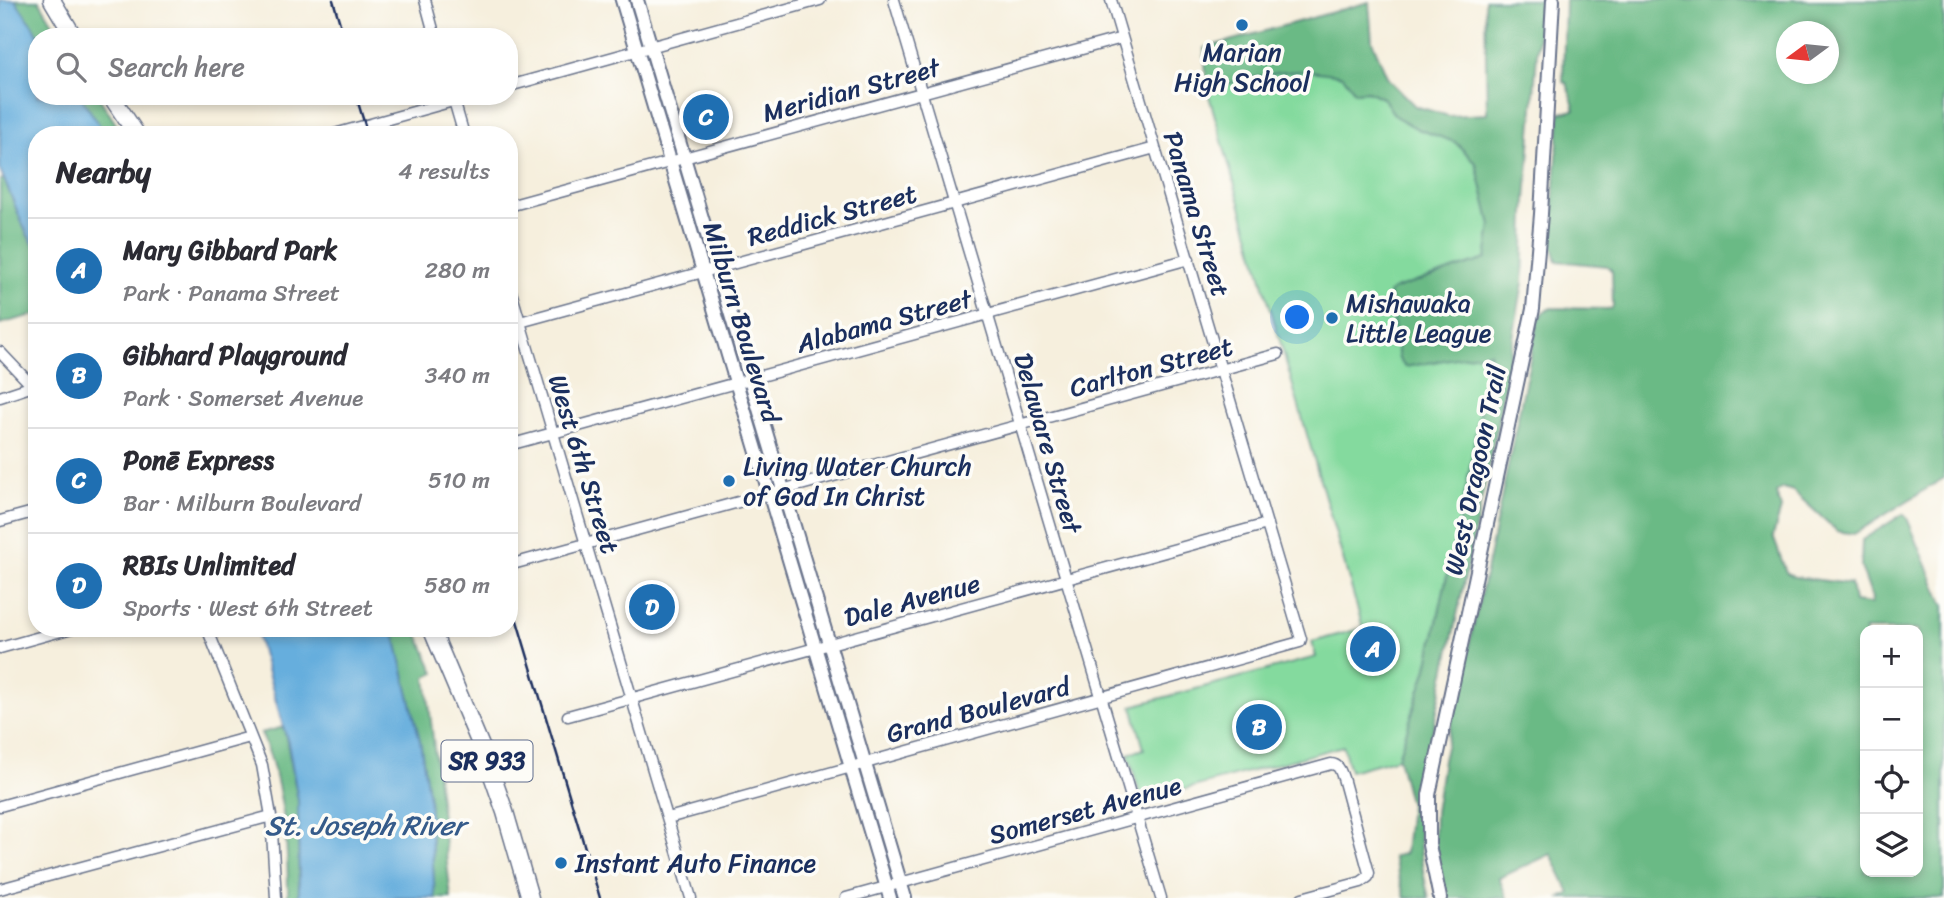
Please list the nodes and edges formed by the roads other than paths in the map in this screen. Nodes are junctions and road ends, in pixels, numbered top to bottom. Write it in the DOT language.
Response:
graph roads {
  1 [pos="52,0"];
  2 [pos="425,0"];
  3 [pos="622,0"];
  4 [pos="637,0"];
  5 [pos="820,0"];
  6 [pos="894,0"];
  7 [pos="1111,0"];
  8 [pos="1553,0"];
  9 [pos="69,28"];
  10 [pos="433,28"];
  11 [pos="1122,38"];
  12 [pos="651,46"];
  13 [pos="637,50"];
  14 [pos="518,83"];
  15 [pos="922,93"];
  16 [pos="117,105"];
  17 [pos="431,105"];
  18 [pos="456,105"];
  19 [pos="131,126"];
  20 [pos="361,126"];
  21 [pos="462,126"];
  22 [pos="1155,148"];
  23 [pos="684,157"];
  24 [pos="670,161"];
  25 [pos="518,203"];
  26 [pos="955,203"];
  27 [pos="1189,259"];
  28 [pos="718,268"];
  29 [pos="704,272"];
  30 [pos="988,314"];
  31 [pos="518,315"];
  32 [pos="520,322"];
  33 [pos="0,352"];
  34 [pos="1278,354"];
  35 [pos="1221,369"];
  36 [pos="750,379"];
  37 [pos="28,381"];
  38 [pos="736,383"];
  39 [pos="28,390"];
  40 [pos="0,397"];
  41 [pos="1021,425"];
  42 [pos="553,433"];
  43 [pos="518,443"];
  44 [pos="783,490"];
  45 [pos="769,494"];
  46 [pos="28,513"];
  47 [pos="0,521"];
  48 [pos="1267,524"];
  49 [pos="586,544"];
  50 [pos="518,563"];
  51 [pos="1067,579"];
  52 [pos="40,637"];
  53 [pos="211,637"];
  54 [pos="435,637"];
  55 [pos="1300,642"];
  56 [pos="829,644"];
  57 [pos="0,648"];
  58 [pos="815,648"];
  59 [pos="632,698"];
  60 [pos="1102,698"];
  61 [pos="568,716"];
  62 [pos="250,737"];
  63 [pos="864,763"];
  64 [pos="850,767"];
  65 [pos="0,806"];
  66 [pos="271,816"];
  67 [pos="668,818"];
  68 [pos="1137,818"];
  69 [pos="900,883"];
  70 [pos="0,889"];
  71 [pos="888,892"];
  72 [pos="276,898"];
  73 [pos="530,898"];
  74 [pos="691,898"];
  75 [pos="846,898"];
  76 [pos="905,898"];
  77 [pos="1161,898"];
  78 [pos="1302,898"];
  79 [pos="1440,898"];
  1 -- 9 [label="main road"];
  2 -- 10 [label="street"];
  3 -- 13 [label="street, Milburn Boulevard"];
  4 -- 12 [label="street, Milburn Boulevard"];
  5 -- 12 [label="street"];
  6 -- 15 [label="street, Delaware Street"];
  7 -- 11 [label="street, Panama Street"];
  8 -- 79 [label="street, West Dragoon Trail"];
  11 -- 15 [label="street, Meridian Street"];
  11 -- 22 [label="street, Panama Street"];
  12 -- 13 [label="street"];
  12 -- 23 [label="street, Milburn Boulevard"];
  13 -- 14 [label="street"];
  13 -- 24 [label="street, Milburn Boulevard"];
  15 -- 23 [label="street, Meridian Street"];
  15 -- 26 [label="street, Delaware Street"];
  16 -- 19 [label="main road"];
  17 -- 20 [label="street"];
  18 -- 21 [label="street"];
  22 -- 26 [label="street, Reddick Street"];
  22 -- 27 [label="street, Panama Street"];
  23 -- 24 [label="street, Meridian Street"];
  23 -- 28 [label="street, Milburn Boulevard"];
  24 -- 25 [label="street, Meridian Street"];
  24 -- 29 [label="street, Milburn Boulevard"];
  26 -- 28 [label="street, Reddick Street"];
  26 -- 30 [label="street, Delaware Street"];
  27 -- 30 [label="street, Alabama Street"];
  27 -- 35 [label="street, Panama Street"];
  28 -- 29 [label="street, Reddick Street"];
  28 -- 36 [label="street, Milburn Boulevard"];
  29 -- 32 [label="street, Reddick Street"];
  29 -- 38 [label="street, Milburn Boulevard"];
  30 -- 36 [label="street, Alabama Street"];
  30 -- 41 [label="street, Delaware Street"];
  31 -- 32 [label="street, West 6th Street"];
  32 -- 42 [label="street, West 6th Street"];
  33 -- 37 [label="street"];
  34 -- 35 [label="street, Carlton Street"];
  35 -- 41 [label="street, Carlton Street"];
  35 -- 48 [label="street, Panama Street"];
  36 -- 38 [label="street, Alabama Street"];
  36 -- 44 [label="street, Milburn Boulevard"];
  38 -- 42 [label="street, Alabama Street"];
  38 -- 45 [label="street, Milburn Boulevard"];
  39 -- 40 [label="street"];
  41 -- 44 [label="street, Carlton Street"];
  41 -- 51 [label="street, Delaware Street"];
  42 -- 43 [label="street, Alabama Street"];
  42 -- 49 [label="street, West 6th Street"];
  44 -- 45 [label="street, Carlton Street"];
  44 -- 56 [label="street, Milburn Boulevard"];
  45 -- 49 [label="street, Carlton Street"];
  45 -- 58 [label="street, Milburn Boulevard"];
  46 -- 47 [label="street"];
  48 -- 51 [label="street, Dale Avenue"];
  48 -- 55 [label="street, Panama Street"];
  49 -- 50 [label="street, Carlton Street"];
  49 -- 59 [label="street, West 6th Street"];
  51 -- 56 [label="street, Dale Avenue"];
  51 -- 60 [label="street, Delaware Street"];
  52 -- 57 [label="street"];
  53 -- 62 [label="street"];
  54 -- 73 [label="main road, SR 933"];
  55 -- 60 [label="street, Grand Boulevard"];
  56 -- 58 [label="street, Dale Avenue"];
  56 -- 63 [label="street, Milburn Boulevard"];
  58 -- 59 [label="street, Dale Avenue"];
  58 -- 64 [label="street, Milburn Boulevard"];
  59 -- 61 [label="street, Dale Avenue"];
  59 -- 67 [label="street, West 6th Street"];
  60 -- 63 [label="street, Grand Boulevard"];
  60 -- 68 [label="street, Delaware Street"];
  62 -- 65 [label="street"];
  62 -- 66 [label="street"];
  63 -- 64 [label="street, Grand Boulevard"];
  63 -- 69 [label="street, Milburn Boulevard"];
  64 -- 67 [label="street, Grand Boulevard"];
  64 -- 71 [label="street, Milburn Boulevard"];
  66 -- 70 [label="street"];
  66 -- 72 [label="street"];
  67 -- 74 [label="street, West 6th Street"];
  68 -- 69 [label="street, Somerset Avenue"];
  68 -- 77 [label="street, Delaware Street"];
  68 -- 78 [label="street, Somerset Avenue"];
  69 -- 71 [label="street, Somerset Avenue"];
  69 -- 76 [label="street, Milburn Boulevard"];
  71 -- 75 [label="street, Somerset Avenue"];
}
